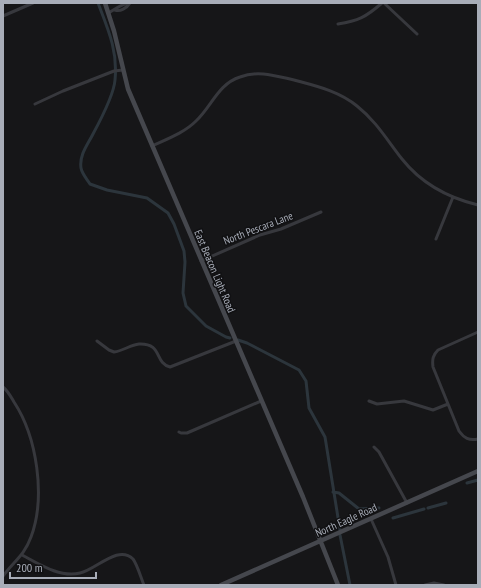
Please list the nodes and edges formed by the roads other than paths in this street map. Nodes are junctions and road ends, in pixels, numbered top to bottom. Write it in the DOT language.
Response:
graph roads {
  1 [pos="33,3"];
  2 [pos="105,3"];
  3 [pos="131,3"];
  4 [pos="383,3"];
  5 [pos="108,13"];
  6 [pos="3,16"];
  7 [pos="338,24"];
  8 [pos="417,34"];
  9 [pos="123,70"];
  10 [pos="35,104"];
  11 [pos="152,146"];
  12 [pos="453,197"];
  13 [pos="478,205"];
  14 [pos="321,212"];
  15 [pos="436,239"];
  16 [pos="201,261"];
  17 [pos="478,332"];
  18 [pos="97,341"];
  19 [pos="236,341"];
  20 [pos="3,388"];
  21 [pos="261,401"];
  22 [pos="369,401"];
  23 [pos="448,404"];
  24 [pos="179,432"];
  25 [pos="478,439"];
  26 [pos="374,447"];
  27 [pos="478,471"];
  28 [pos="407,503"];
  29 [pos="371,519"];
  30 [pos="320,542"];
  31 [pos="22,555"];
  32 [pos="3,576"];
  33 [pos="144,585"];
  34 [pos="221,585"];
  35 [pos="338,585"];
  36 [pos="396,585"];
  37 [pos="425,585"];
  38 [pos="444,585"];
  1 -- 6 [label="street"];
  2 -- 5 [label="main road, East Beacon Light Road"];
  3 -- 5 [label="street"];
  4 -- 7 [label="street"];
  4 -- 8 [label="street"];
  5 -- 9 [label="main road, East Beacon Light Road"];
  9 -- 10 [label="street"];
  9 -- 11 [label="main road, East Beacon Light Road"];
  11 -- 12 [label="street"];
  11 -- 16 [label="main road, East Beacon Light Road"];
  12 -- 13 [label="street"];
  12 -- 15 [label="street"];
  14 -- 16 [label="street, North Pescara Lane"];
  16 -- 19 [label="main road, East Beacon Light Road"];
  17 -- 23 [label="street"];
  18 -- 19 [label="street"];
  19 -- 21 [label="main road, East Beacon Light Road"];
  20 -- 31 [label="street"];
  21 -- 24 [label="street"];
  21 -- 30 [label="main road, East Beacon Light Road"];
  22 -- 23 [label="street"];
  23 -- 25 [label="street"];
  26 -- 28 [label="street"];
  27 -- 28 [label="main road, North Eagle Road"];
  28 -- 29 [label="main road, North Eagle Road"];
  29 -- 30 [label="main road, North Eagle Road"];
  29 -- 36 [label="street"];
  30 -- 34 [label="main road, North Eagle Road"];
  30 -- 35 [label="main road, East Beacon Light Road"];
  31 -- 32 [label="street"];
  31 -- 33 [label="street"];
  37 -- 38 [label="street"];
}
